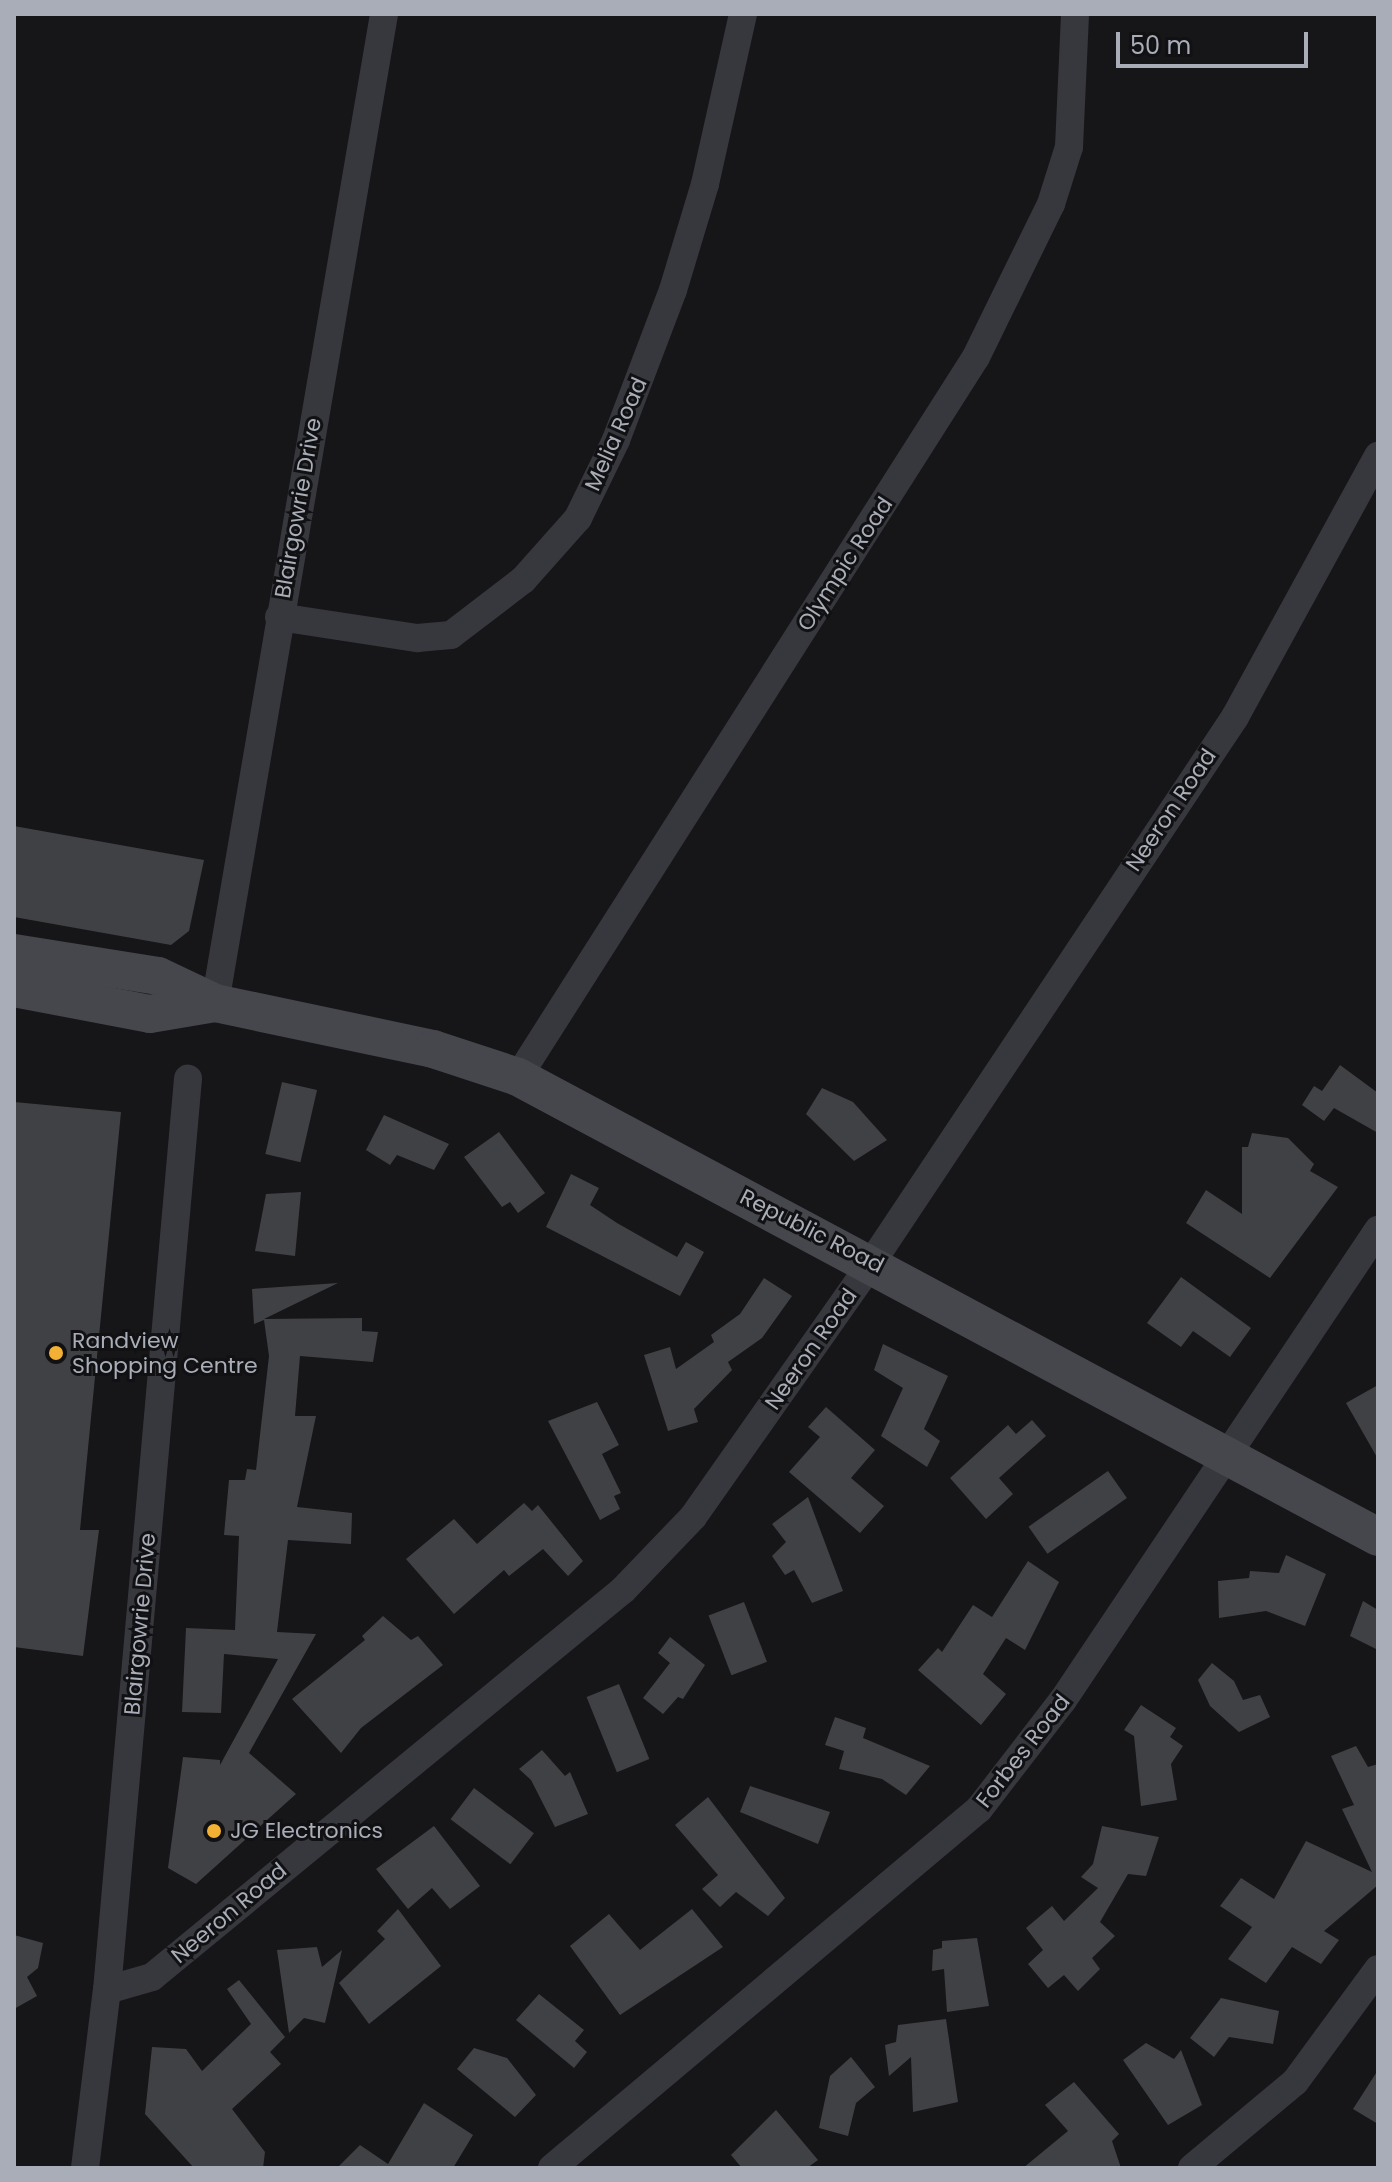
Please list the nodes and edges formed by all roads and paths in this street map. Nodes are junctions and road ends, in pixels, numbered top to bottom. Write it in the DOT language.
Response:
graph roads {
  1 [pos="384,14"];
  2 [pos="743,14"];
  3 [pos="1075,14"];
  4 [pos="1378,456"];
  5 [pos="279,617"];
  6 [pos="14,953"];
  7 [pos="14,988"];
  8 [pos="215,1003"];
  9 [pos="518,1077"];
  10 [pos="188,1079"];
  11 [pos="1378,1230"];
  12 [pos="872,1262"];
  13 [pos="1228,1455"];
  14 [pos="1378,1537"];
  15 [pos="1378,1969"];
  16 [pos="107,1990"];
  17 [pos="85,2168"];
  18 [pos="552,2168"];
  19 [pos="1192,2168"];
  1 -- 5 [label="street, Blairgowrie Drive"];
  2 -- 5 [label="street, Melia Road"];
  3 -- 9 [label="street, Olympic Road"];
  4 -- 12 [label="street, Neeron Road"];
  5 -- 8 [label="street, Blairgowrie Drive"];
  6 -- 8 [label="main road, Republic Road"];
  7 -- 8 [label="main road, Republic Road"];
  8 -- 9 [label="main road, Republic Road"];
  9 -- 12 [label="main road, Republic Road"];
  10 -- 16 [label="street, Blairgowrie Drive"];
  11 -- 13 [label="street, Forbes Road"];
  12 -- 13 [label="main road, Republic Road"];
  12 -- 16 [label="street, Neeron Road"];
  13 -- 14 [label="main road, Republic Road"];
  13 -- 18 [label="street, Forbes Road"];
  15 -- 19 [label="street"];
  16 -- 17 [label="street, Blairgowrie Drive"];
}
